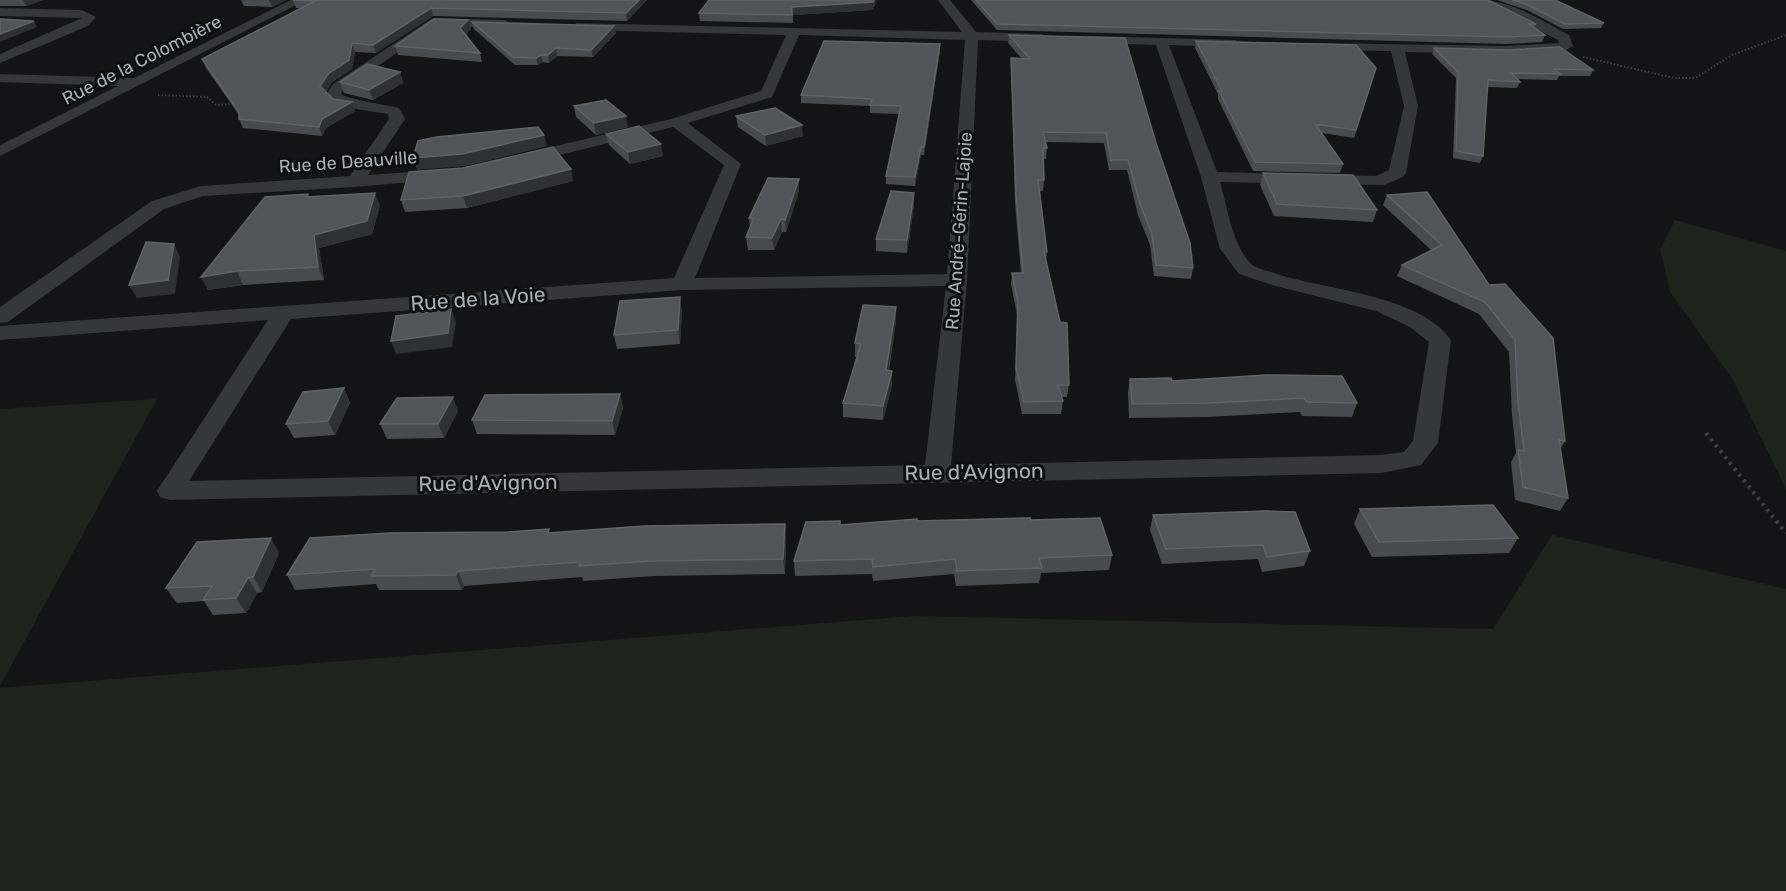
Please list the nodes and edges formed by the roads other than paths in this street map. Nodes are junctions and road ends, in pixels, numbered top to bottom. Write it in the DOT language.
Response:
graph roads {
  1 [pos="300,0"];
  2 [pos="944,0"];
  3 [pos="1485,0"];
  4 [pos="1490,1"];
  5 [pos="0,12"];
  6 [pos="514,24"];
  7 [pos="561,26"];
  8 [pos="794,32"];
  9 [pos="972,36"];
  10 [pos="1055,38"];
  11 [pos="1079,39"];
  12 [pos="1161,41"];
  13 [pos="1244,44"];
  14 [pos="1314,45"];
  15 [pos="1397,48"];
  16 [pos="0,59"];
  17 [pos="0,78"];
  18 [pos="137,82"];
  19 [pos="676,122"];
  20 [pos="0,151"];
  21 [pos="510,162"];
  22 [pos="455,174"];
  23 [pos="1210,177"];
  24 [pos="354,183"];
  25 [pos="957,280"];
  26 [pos="682,284"];
  27 [pos="284,312"];
  28 [pos="0,317"];
  29 [pos="0,333"];
  30 [pos="937,472"];
  1 -- 18 [label="street, Rue de la Colombière"];
  2 -- 9 [label="street"];
  3 -- 4 [label="street"];
  4 -- 15 [label="street"];
  5 -- 16 [label="street"];
  6 -- 24 [label="street"];
  7 -- 8 [label="street"];
  8 -- 9 [label="street"];
  8 -- 19 [label="street"];
  9 -- 10 [label="street"];
  9 -- 25 [label="street, Rue André-Gérin-Lajoie"];
  11 -- 12 [label="street"];
  12 -- 13 [label="street"];
  12 -- 23 [label="street, Rue d'Avignon"];
  14 -- 15 [label="street"];
  15 -- 23 [label="street"];
  17 -- 18 [label="street"];
  18 -- 20 [label="street, Rue de la Colombière"];
  19 -- 21 [label="street"];
  19 -- 26 [label="street"];
  22 -- 24 [label="street, Rue de Deauville"];
  23 -- 30 [label="street, Rue d'Avignon"];
  24 -- 28 [label="street, Rue de Deauville"];
  25 -- 26 [label="street, Rue de la Voie"];
  25 -- 30 [label="street, Rue André-Gérin-Lajoie"];
  26 -- 27 [label="street, Rue de la Voie"];
  27 -- 29 [label="street, Rue de la Voie"];
  27 -- 30 [label="street, Rue d'Avignon"];
}
